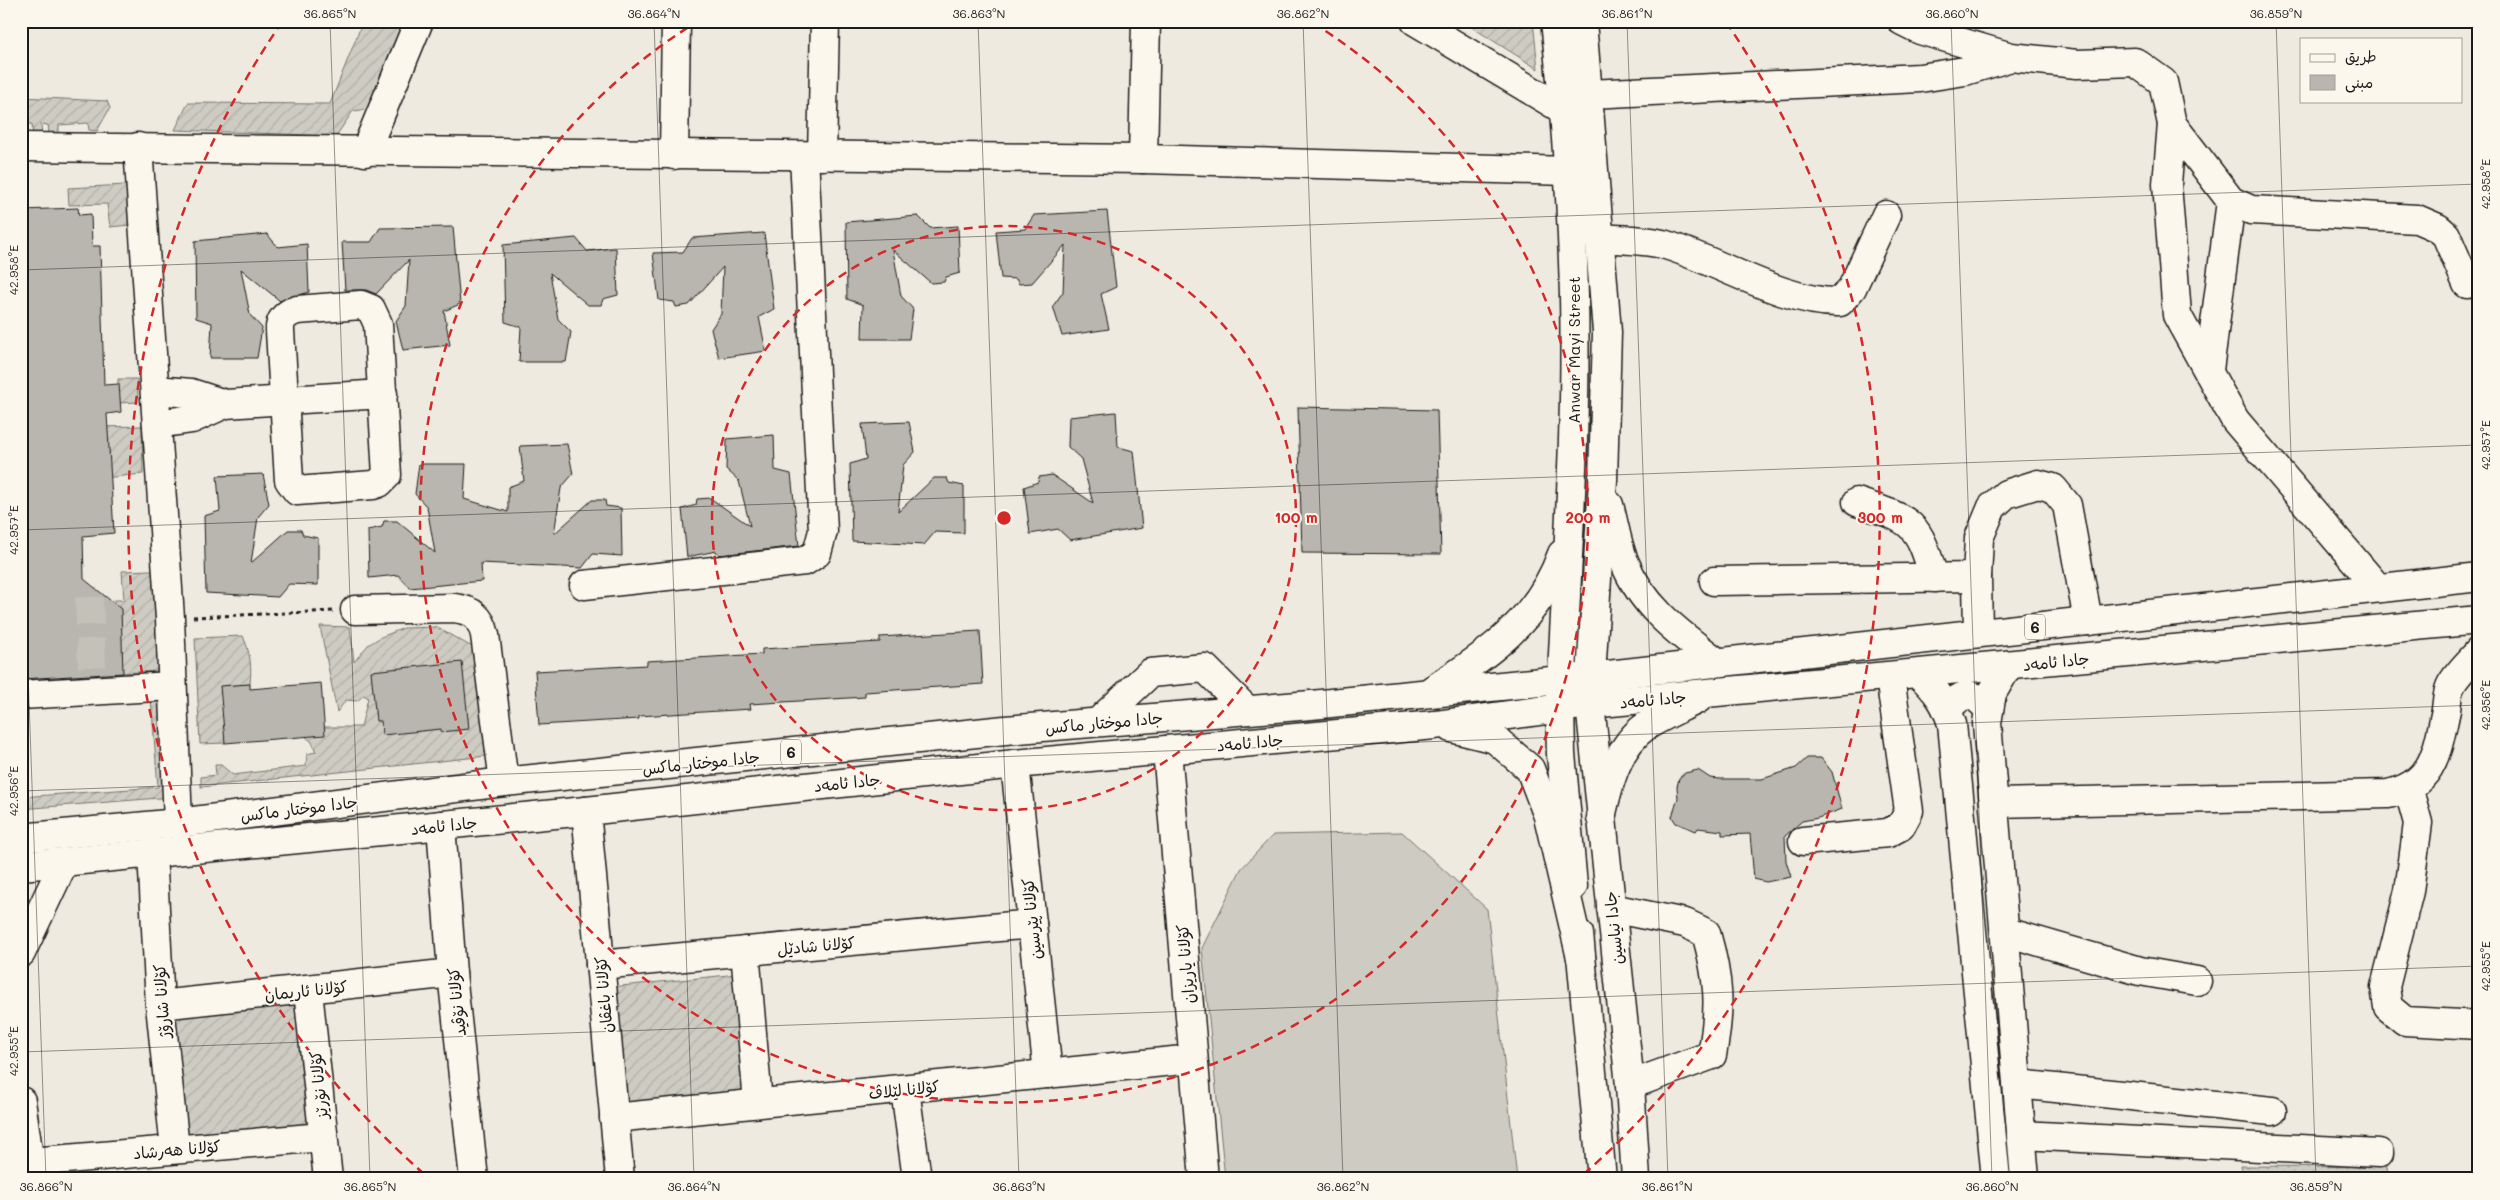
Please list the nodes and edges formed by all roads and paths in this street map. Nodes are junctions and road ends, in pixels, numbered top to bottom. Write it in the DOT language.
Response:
graph roads {
  1 [pos="419,21"];
  2 [pos="676,21"];
  3 [pos="825,21"];
  4 [pos="1146,21"];
  5 [pos="1415,21"];
  6 [pos="1555,21"];
  7 [pos="1582,21"];
  8 [pos="1902,21"];
  9 [pos="2011,57"];
  10 [pos="1589,94"];
  11 [pos="1562,109"];
  12 [pos="2172,124"];
  13 [pos="21,147"];
  14 [pos="138,147"];
  15 [pos="366,152"];
  16 [pos="674,155"];
  17 [pos="813,156"];
  18 [pos="1143,160"];
  19 [pos="1568,171"];
  20 [pos="2231,201"];
  21 [pos="1886,215"];
  22 [pos="1601,238"];
  23 [pos="2467,284"];
  24 [pos="2210,370"];
  25 [pos="155,390"];
  26 [pos="383,394"];
  27 [pos="284,400"];
  28 [pos="225,404"];
  29 [pos="157,424"];
  30 [pos="1603,480"];
  31 [pos="1857,502"];
  32 [pos="1568,539"];
  33 [pos="1977,577"];
  34 [pos="2479,577"];
  35 [pos="1934,578"];
  36 [pos="1714,581"];
  37 [pos="584,585"];
  38 [pos="2378,588"];
  39 [pos="354,610"];
  40 [pos="170,618"];
  41 [pos="2479,620"];
  42 [pos="2088,621"];
  43 [pos="1978,633"];
  44 [pos="2479,652"];
  45 [pos="1717,662"];
  46 [pos="2008,666"];
  47 [pos="1920,675"];
  48 [pos="1590,677"];
  49 [pos="1890,677"];
  50 [pos="1562,679"];
  51 [pos="172,686"];
  52 [pos="1428,693"];
  53 [pos="1708,694"];
  54 [pos="21,695"];
  55 [pos="1590,704"];
  56 [pos="1560,708"];
  57 [pos="1948,709"];
  58 [pos="1988,709"];
  59 [pos="1247,710"];
  60 [pos="1098,722"];
  61 [pos="1435,725"];
  62 [pos="1167,750"];
  63 [pos="1015,764"];
  64 [pos="504,782"];
  65 [pos="2408,788"];
  66 [pos="1995,803"];
  67 [pos="586,811"];
  68 [pos="1601,818"];
  69 [pos="178,823"];
  70 [pos="441,825"];
  71 [pos="21,838"];
  72 [pos="1803,841"];
  73 [pos="152,852"];
  74 [pos="64,862"];
  75 [pos="21,866"];
  76 [pos="1611,908"];
  77 [pos="1032,924"];
  78 [pos="2006,932"];
  79 [pos="745,951"];
  80 [pos="21,953"];
  81 [pos="1581,958"];
  82 [pos="600,965"];
  83 [pos="452,973"];
  84 [pos="2197,981"];
  85 [pos="308,991"];
  86 [pos="160,1005"];
  87 [pos="2479,1025"];
  88 [pos="1193,1060"];
  89 [pos="1048,1074"];
  90 [pos="2017,1084"];
  91 [pos="1630,1085"];
  92 [pos="905,1088"];
  93 [pos="21,1101"];
  94 [pos="758,1103"];
  95 [pos="2272,1111"];
  96 [pos="614,1118"];
  97 [pos="2022,1134"];
  98 [pos="323,1136"];
  99 [pos="176,1149"];
  100 [pos="2379,1153"];
  101 [pos="31,1170"];
  102 [pos="328,1179"];
  103 [pos="474,1179"];
  104 [pos="620,1179"];
  105 [pos="917,1179"];
  106 [pos="1204,1179"];
  107 [pos="1602,1179"];
  108 [pos="1636,1179"];
  109 [pos="1996,1179"];
  110 [pos="2025,1179"];
  1 -- 15 [label="street"];
  2 -- 16 [label="street"];
  3 -- 17 [label="street"];
  4 -- 18 [label="street"];
  5 -- 11 [label="street"];
  6 -- 11 [label="street, Anwar Mayi Street"];
  7 -- 10 [label="street, Anwar Mayi Street"];
  8 -- 9 [label="street"];
  9 -- 10 [label="street"];
  9 -- 12 [label="street"];
  10 -- 22 [label="street, Anwar Mayi Street"];
  11 -- 19 [label="street, Anwar Mayi Street"];
  12 -- 20 [label="street"];
  12 -- 24 [label="street"];
  13 -- 14 [label="street"];
  14 -- 15 [label="street"];
  14 -- 25 [label="street"];
  15 -- 16 [label="street"];
  16 -- 17 [label="street"];
  17 -- 18 [label="street"];
  17 -- 37 [label="street"];
  18 -- 19 [label="street"];
  19 -- 32 [label="street, Anwar Mayi Street"];
  20 -- 23 [label="street"];
  20 -- 24 [label="street"];
  21 -- 22 [label="street"];
  22 -- 30 [label="street, Anwar Mayi Street"];
  24 -- 38 [label="street"];
  25 -- 28 [label="street"];
  25 -- 29 [label="street"];
  26 -- 27 [label="street"];
  26 -- 27 [label="street"];
  26 -- 27 [label="street"];
  27 -- 28 [label="street"];
  28 -- 29 [label="street"];
  29 -- 40 [label="street"];
  30 -- 45 [label="street"];
  30 -- 48 [label="street, Anwar Mayi Street"];
  31 -- 35 [label="street"];
  32 -- 50 [label="street, Anwar Mayi Street"];
  32 -- 52 [label="street"];
  33 -- 35 [label="street"];
  33 -- 42 [label="street"];
  33 -- 43 [label="street"];
  34 -- 38 [label="street, جادا ئامەد / 6"];
  35 -- 36 [label="street"];
  38 -- 42 [label="street, جادا ئامەد / 6"];
  39 -- 40 [label="path"];
  39 -- 64 [label="street"];
  40 -- 51 [label="street"];
  41 -- 46 [label="street, جادا ئامەد / 6"];
  42 -- 43 [label="street, جادا ئامەد / 6"];
  43 -- 45 [label="street, جادا ئامەد / 6"];
  44 -- 65 [label="street"];
  45 -- 48 [label="street, جادا ئامەد / 6"];
  46 -- 47 [label="street, جادا ئامەد / 6"];
  46 -- 58 [label="street"];
  47 -- 49 [label="street, جادا ئامەد / 6"];
  47 -- 57 [label="street"];
  48 -- 50 [label="street, جادا ئامەد / 6"];
  48 -- 55 [label="street, جادا نیاسین"];
  49 -- 53 [label="street, جادا ئامەد / 6"];
  49 -- 72 [label="street"];
  50 -- 52 [label="street, جادا موختار ماكس / 6"];
  50 -- 56 [label="street, Anwar Mayi Street"];
  51 -- 54 [label="street"];
  51 -- 69 [label="street"];
  52 -- 59 [label="street, جادا موختار ماكس / 6"];
  53 -- 55 [label="street, جادا ئامەد / 6"];
  53 -- 68 [label="street"];
  55 -- 56 [label="street, جادا ئامەد / 6"];
  55 -- 68 [label="street, جادا نیاسین"];
  56 -- 61 [label="street, جادا ئامەد / 6"];
  56 -- 81 [label="street"];
  57 -- 58 [label="street"];
  57 -- 109 [label="street"];
  58 -- 66 [label="street"];
  59 -- 60 [label="street, جادا موختار ماكس / 6"];
  59 -- 60 [label="street"];
  60 -- 64 [label="street, جادا موختار ماكس / 6"];
  61 -- 62 [label="street, جادا ئامەد / 6"];
  61 -- 81 [label="street"];
  62 -- 63 [label="street, جادا ئامەد / 6"];
  62 -- 88 [label="street, کۆلانا یاریزان"];
  63 -- 67 [label="street, جادا ئامەد / 6"];
  63 -- 77 [label="street, کۆلانا پێرسین"];
  64 -- 69 [label="street, جادا موختار ماكس / 6"];
  65 -- 66 [label="street"];
  65 -- 87 [label="street"];
  66 -- 78 [label="street"];
  67 -- 70 [label="street, جادا ئامەد / 6"];
  67 -- 82 [label="street, کۆلانا باغڤان"];
  68 -- 76 [label="street, جادا نیاسین"];
  69 -- 71 [label="street, جادا موختار ماكس / 6"];
  70 -- 73 [label="street, جادا ئامەد / 6"];
  70 -- 83 [label="street, کۆلانا نۆڤید"];
  73 -- 74 [label="street, جادا ئامەد / 6"];
  73 -- 86 [label="street, کۆلانا شارۆژ"];
  74 -- 75 [label="street, جادا ئامەد / 6"];
  74 -- 80 [label="street"];
  76 -- 91 [label="street, جادا نیاسین"];
  76 -- 91 [label="street"];
  77 -- 79 [label="street, کۆلانا شادێل"];
  77 -- 89 [label="street, کۆلانا پێرسین"];
  78 -- 84 [label="street"];
  78 -- 90 [label="street"];
  79 -- 82 [label="street, کۆلانا شادێل"];
  79 -- 94 [label="street"];
  81 -- 107 [label="street"];
  82 -- 96 [label="street, کۆلانا باغڤان"];
  83 -- 85 [label="street, کۆلانا ئاریمان"];
  83 -- 103 [label="street, کۆلانا نۆڤید"];
  85 -- 86 [label="street, کۆلانا ئاریمان"];
  85 -- 98 [label="street, کۆلانا نۆرێز"];
  86 -- 99 [label="street, کۆلانا شارۆژ"];
  88 -- 89 [label="street, کۆلانا لێلاڤ"];
  88 -- 106 [label="street, کۆلانا یاریزان"];
  89 -- 92 [label="street, کۆلانا لێلاڤ"];
  90 -- 95 [label="street"];
  90 -- 97 [label="street"];
  91 -- 108 [label="street, جادا نیاسین"];
  92 -- 94 [label="street, کۆلانا لێلاڤ"];
  92 -- 105 [label="street"];
  93 -- 101 [label="street"];
  94 -- 96 [label="street, کۆلانا لێلاڤ"];
  96 -- 104 [label="street, کۆلانا باغڤان"];
  97 -- 100 [label="street"];
  97 -- 110 [label="street"];
  98 -- 99 [label="street, کۆلانا هەرشاد"];
  98 -- 102 [label="street, کۆلانا نۆرێز"];
  99 -- 101 [label="street, کۆلانا هەرشاد"];
}
